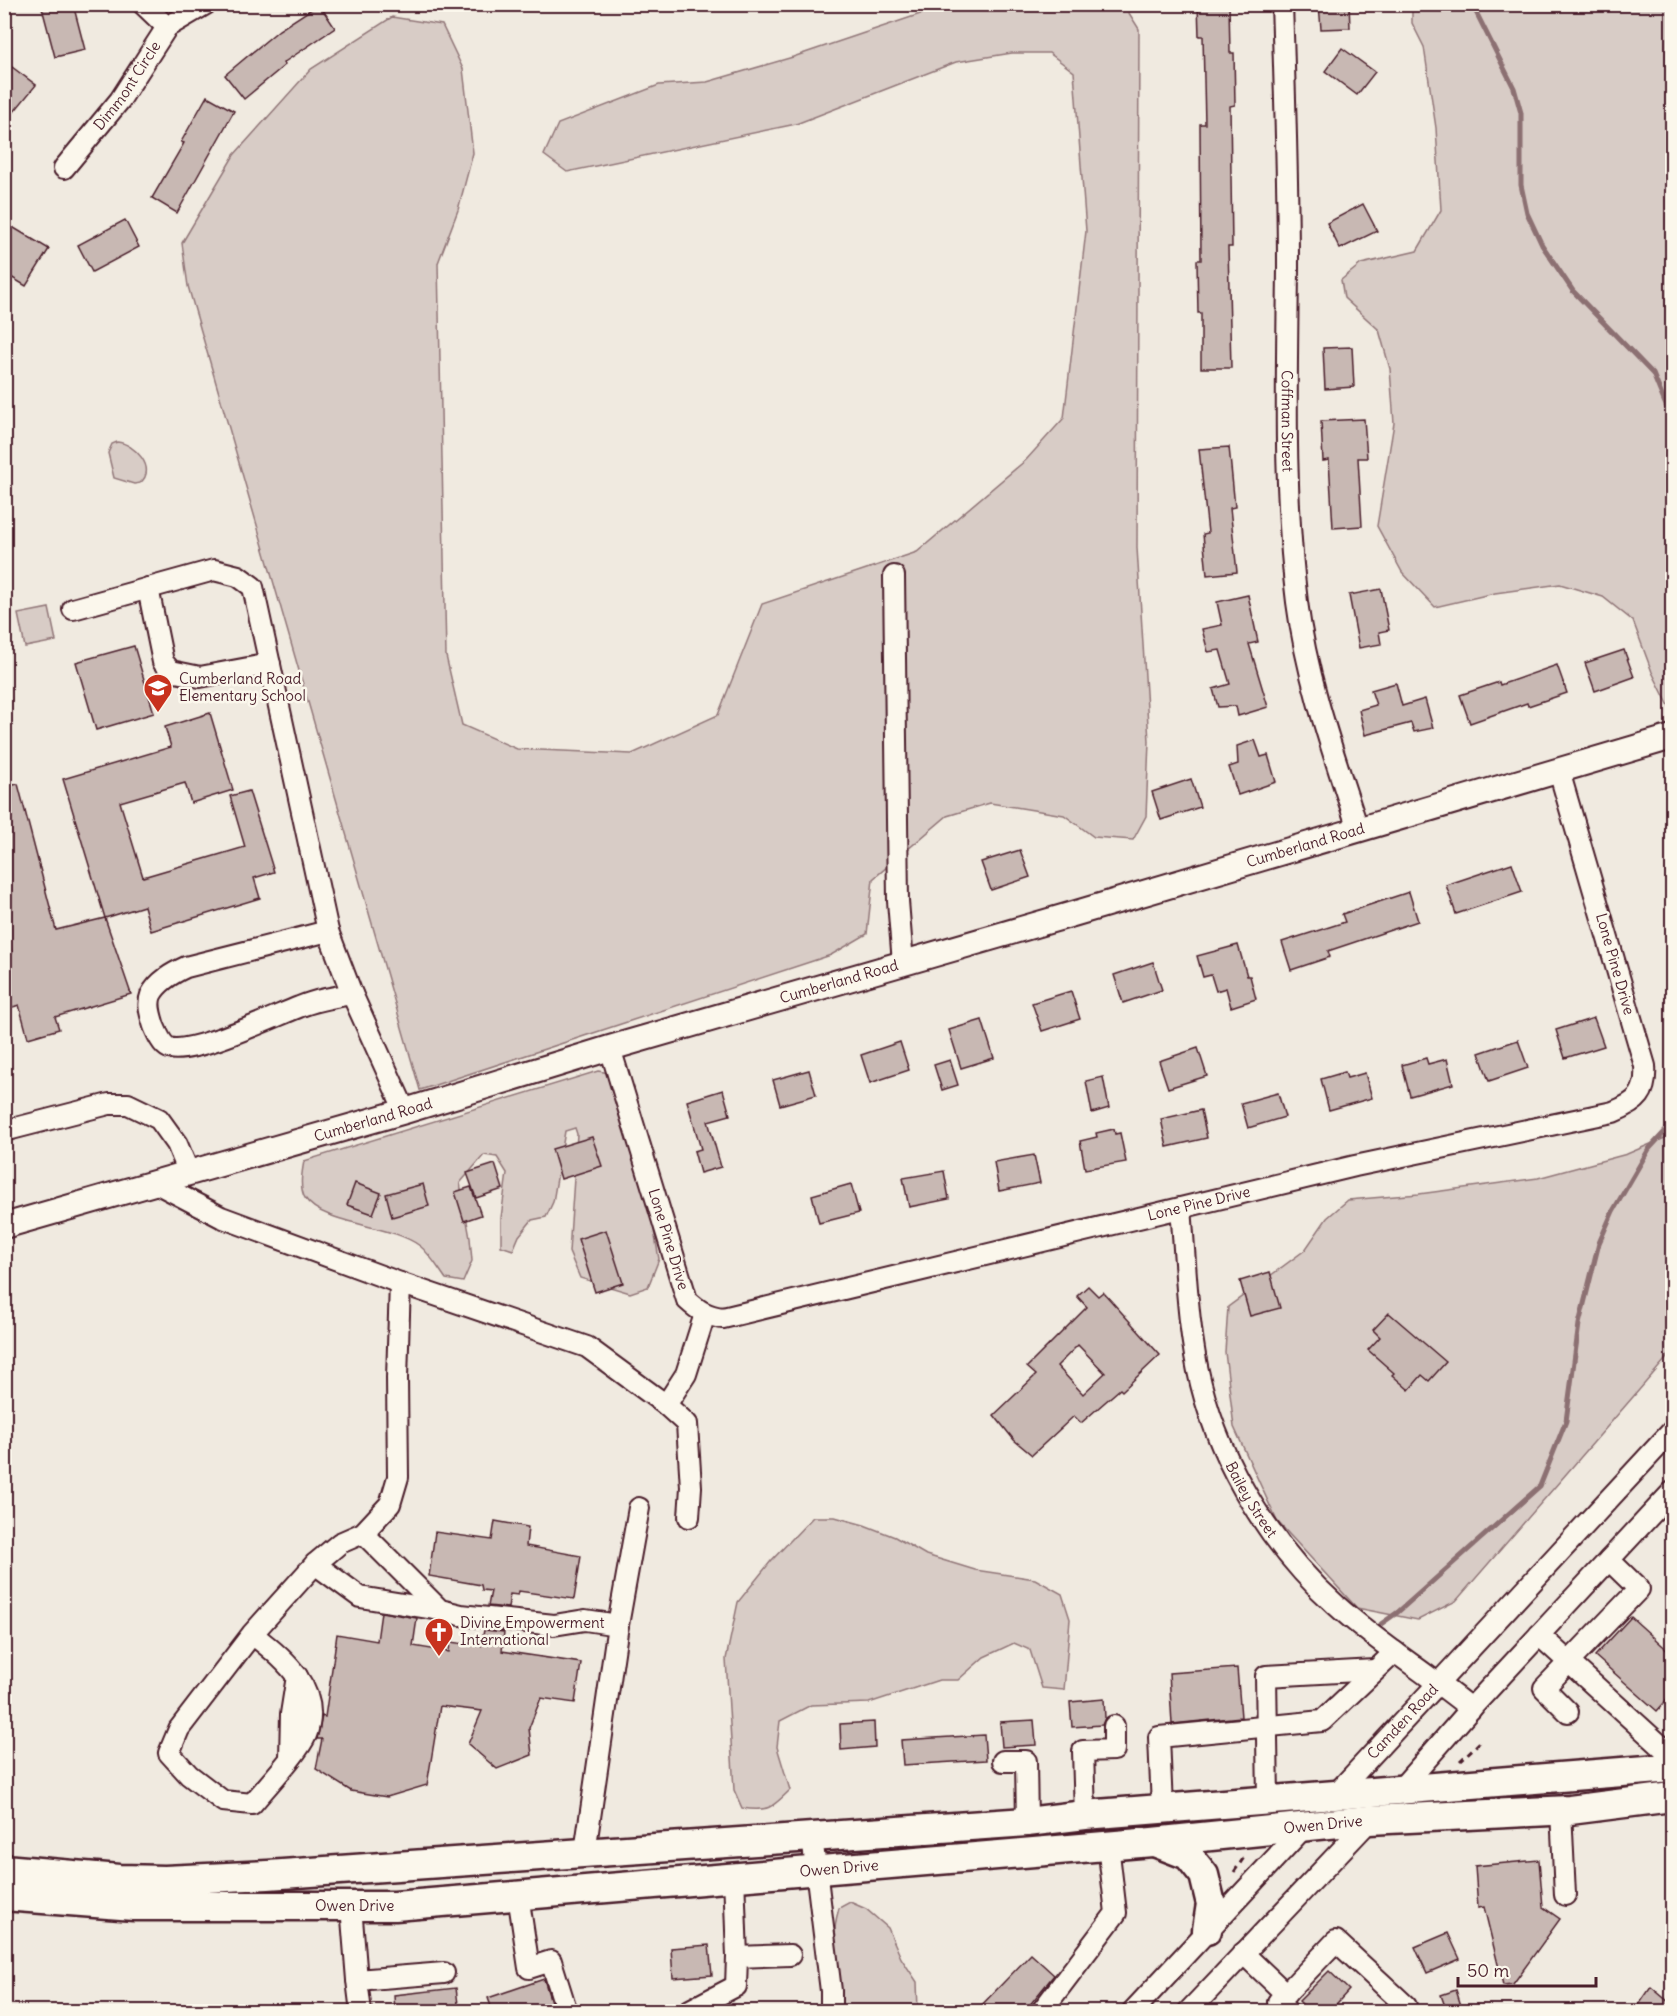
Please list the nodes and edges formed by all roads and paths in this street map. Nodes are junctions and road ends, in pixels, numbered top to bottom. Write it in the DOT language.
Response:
graph roads {
  1 [pos="142,4"];
  2 [pos="206,4"];
  3 [pos="1282,4"];
  4 [pos="167,27"];
  5 [pos="64,168"];
  6 [pos="894,576"];
  7 [pos="147,588"];
  8 [pos="73,609"];
  9 [pos="270,664"];
  10 [pos="1672,737"];
  11 [pos="1559,771"];
  12 [pos="1358,829"];
  13 [pos="328,930"];
  14 [pos="903,963"];
  15 [pos="352,994"];
  16 [pos="610,1048"];
  17 [pos="405,1111"];
  18 [pos="4,1131"];
  19 [pos="189,1173"];
  20 [pos="156,1183"];
  21 [pos="1181,1208"];
  22 [pos="4,1226"];
  23 [pos="400,1283"];
  24 [pos="705,1314"];
  25 [pos="666,1405"];
  26 [pos="1672,1431"];
  27 [pos="1672,1492"];
  28 [pos="639,1508"];
  29 [pos="689,1517"];
  30 [pos="363,1533"];
  31 [pos="1609,1560"];
  32 [pos="315,1564"];
  33 [pos="440,1610"];
  34 [pos="618,1625"];
  35 [pos="252,1634"];
  36 [pos="1539,1635"];
  37 [pos="1395,1652"];
  38 [pos="1569,1662"];
  39 [pos="1376,1670"];
  40 [pos="1439,1682"];
  41 [pos="1471,1709"];
  42 [pos="1568,1712"];
  43 [pos="1114,1726"];
  44 [pos="1266,1727"];
  45 [pos="1480,1742"];
  46 [pos="1465,1749"];
  47 [pos="1472,1749"];
  48 [pos="1672,1756"];
  49 [pos="1003,1761"];
  50 [pos="1456,1764"];
  51 [pos="1672,1768"];
  52 [pos="1399,1790"];
  53 [pos="1337,1794"];
  54 [pos="1672,1797"];
  55 [pos="1268,1799"];
  56 [pos="1162,1808"];
  57 [pos="1561,1810"];
  58 [pos="1085,1815"];
  59 [pos="1370,1820"];
  60 [pos="1027,1822"];
  61 [pos="1305,1826"];
  62 [pos="812,1837"];
  63 [pos="1152,1842"];
  64 [pos="1108,1845"];
  65 [pos="585,1852"];
  66 [pos="1245,1856"];
  67 [pos="4,1869"];
  68 [pos="346,1869"];
  69 [pos="816,1869"];
  70 [pos="1244,1869"];
  71 [pos="734,1876"];
  72 [pos="518,1895"];
  73 [pos="1565,1895"];
  74 [pos="4,1896"];
  75 [pos="134,1906"];
  76 [pos="351,1906"];
  77 [pos="1208,1930"];
  78 [pos="1243,1953"];
  79 [pos="790,1955"];
  80 [pos="737,1957"];
  81 [pos="444,1973"];
  82 [pos="357,1980"];
  83 [pos="1287,2003"];
  84 [pos="690,2010"];
  85 [pos="1406,2010"];
  86 [pos="361,2012"];
  87 [pos="567,2012"];
  88 [pos="831,2012"];
  89 [pos="1041,2012"];
  90 [pos="1132,2012"];
  91 [pos="1188,2012"];
  1 -- 4 [label="street, Dimmont Circle"];
  2 -- 4 [label="street"];
  3 -- 12 [label="street, Coffman Street"];
  4 -- 5 [label="street, Dimmont Circle"];
  6 -- 14 [label="street"];
  7 -- 8 [label="street"];
  7 -- 9 [label="street"];
  7 -- 9 [label="street"];
  9 -- 13 [label="street"];
  10 -- 11 [label="main road, Cumberland Road"];
  11 -- 12 [label="main road, Cumberland Road"];
  11 -- 21 [label="street, Lone Pine Drive"];
  12 -- 14 [label="main road, Cumberland Road"];
  13 -- 15 [label="street"];
  13 -- 15 [label="street"];
  14 -- 16 [label="main road, Cumberland Road"];
  15 -- 17 [label="street"];
  16 -- 17 [label="main road, Cumberland Road"];
  16 -- 24 [label="street, Lone Pine Drive"];
  17 -- 19 [label="main road, Cumberland Road"];
  18 -- 19 [label="street"];
  19 -- 20 [label="main road, Cumberland Road"];
  20 -- 22 [label="main road, Cumberland Road"];
  20 -- 23 [label="street"];
  21 -- 24 [label="street, Lone Pine Drive"];
  21 -- 37 [label="street, Bailey Street"];
  23 -- 25 [label="street"];
  23 -- 30 [label="street"];
  24 -- 25 [label="street"];
  25 -- 29 [label="street"];
  26 -- 40 [label="street, Camden Road"];
  27 -- 31 [label="street"];
  28 -- 34 [label="street"];
  30 -- 32 [label="street"];
  30 -- 33 [label="street"];
  31 -- 36 [label="street"];
  31 -- 38 [label="street"];
  32 -- 33 [label="street"];
  32 -- 35 [label="street"];
  33 -- 34 [label="street"];
  34 -- 65 [label="street"];
  35 -- 35 [label="street"];
  36 -- 38 [label="street"];
  36 -- 41 [label="street"];
  37 -- 39 [label="street"];
  37 -- 40 [label="street, Bailey Street"];
  38 -- 42 [label="street"];
  38 -- 48 [label="street"];
  39 -- 44 [label="street"];
  39 -- 44 [label="street"];
  40 -- 41 [label="street, Bailey Street"];
  40 -- 53 [label="street, Camden Road"];
  41 -- 52 [label="street"];
  43 -- 58 [label="street"];
  44 -- 55 [label="street"];
  44 -- 56 [label="street"];
  45 -- 47 [label="path"];
  46 -- 47 [label="path"];
  47 -- 50 [label="path"];
  49 -- 60 [label="street"];
  51 -- 52 [label="highway, Owen Drive"];
  52 -- 53 [label="highway, Owen Drive"];
  52 -- 59 [label="street"];
  53 -- 55 [label="highway, Owen Drive"];
  53 -- 61 [label="street, Camden Road"];
  54 -- 57 [label="highway, Owen Drive"];
  55 -- 56 [label="highway, Owen Drive"];
  56 -- 58 [label="highway, Owen Drive"];
  57 -- 59 [label="highway, Owen Drive"];
  57 -- 73 [label="street"];
  58 -- 60 [label="highway, Owen Drive"];
  59 -- 61 [label="highway, Owen Drive"];
  59 -- 78 [label="street"];
  60 -- 62 [label="highway, Owen Drive"];
  61 -- 63 [label="highway, Owen Drive"];
  61 -- 77 [label="street, Camden Road"];
  62 -- 65 [label="highway, Owen Drive"];
  62 -- 69 [label="street"];
  63 -- 64 [label="highway, Owen Drive"];
  63 -- 77 [label="highway"];
  64 -- 69 [label="highway, Owen Drive"];
  64 -- 89 [label="street"];
  65 -- 68 [label="highway, Owen Drive"];
  65 -- 76 [label="highway"];
  66 -- 70 [label="path"];
  67 -- 68 [label="highway, Owen Drive"];
  68 -- 75 [label="highway"];
  69 -- 71 [label="highway, Owen Drive"];
  69 -- 88 [label="street"];
  71 -- 72 [label="highway, Owen Drive"];
  71 -- 80 [label="street"];
  72 -- 76 [label="highway, Owen Drive"];
  72 -- 87 [label="street"];
  74 -- 75 [label="highway, Owen Drive"];
  75 -- 76 [label="highway, Owen Drive"];
  76 -- 82 [label="street"];
  77 -- 90 [label="street, Camden Road"];
  78 -- 83 [label="street"];
  78 -- 91 [label="street"];
  79 -- 80 [label="street"];
  80 -- 84 [label="street"];
  81 -- 82 [label="street"];
  82 -- 86 [label="street"];
  83 -- 85 [label="street"];
}
